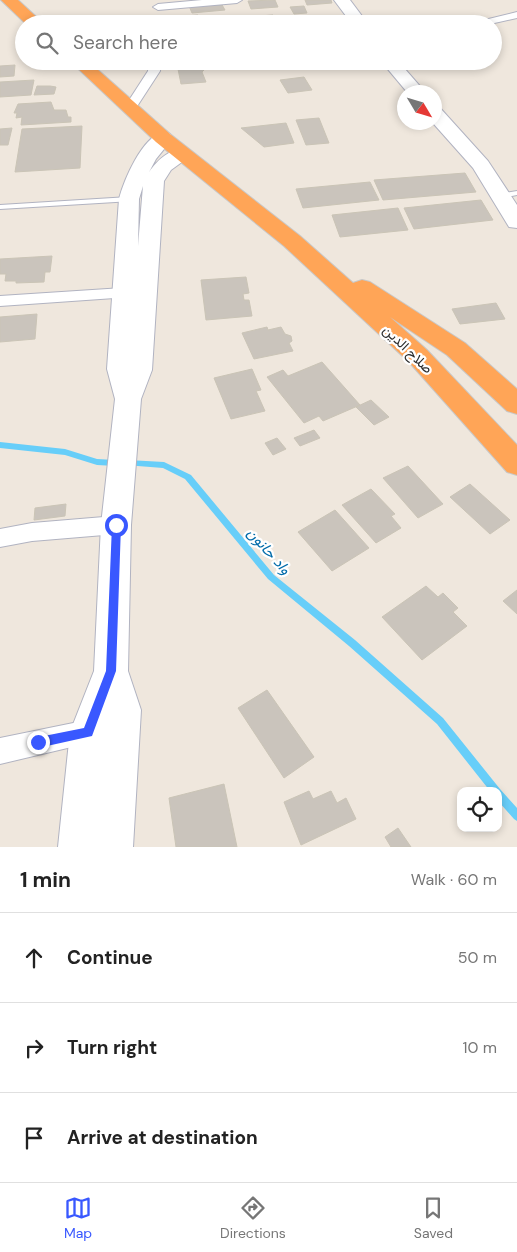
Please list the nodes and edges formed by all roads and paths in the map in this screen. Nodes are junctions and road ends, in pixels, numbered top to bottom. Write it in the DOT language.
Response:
graph roads {
  1 [pos="9,0"];
  2 [pos="236,0"];
  3 [pos="342,0"];
  4 [pos="157,7"];
  5 [pos="26,15"];
  6 [pos="353,15"];
  7 [pos="517,15"];
  8 [pos="502,18"];
  9 [pos="88,70"];
  10 [pos="154,70"];
  11 [pos="397,70"];
  12 [pos="410,85"];
  13 [pos="130,108"];
  14 [pos="442,123"];
  15 [pos="163,138"];
  16 [pos="183,154"];
  17 [pos="509,194"];
  18 [pos="129,200"];
  19 [pos="0,207"];
  20 [pos="517,222"];
  21 [pos="292,241"];
  22 [pos="123,293"];
  23 [pos="0,301"];
  24 [pos="128,399"];
  25 [pos="517,404"];
  26 [pos="517,464"];
  27 [pos="118,514"];
  28 [pos="0,538"];
  29 [pos="111,671"];
  30 [pos="88,732"];
  31 [pos="0,751"];
  32 [pos="78,847"];
  33 [pos="113,847"];
  1 -- 5 [label="highway"];
  2 -- 4 [label="street"];
  3 -- 6 [label="street"];
  7 -- 8 [label="street"];
  9 -- 13 [label="highway, صلاح الدين"];
  10 -- 13 [label="street"];
  11 -- 12 [label="street"];
  13 -- 15 [label="highway, صلاح الدين"];
  14 -- 17 [label="street"];
  15 -- 16 [label="highway, صلاح الدين"];
  15 -- 18 [label="street"];
  16 -- 21 [label="highway, صلاح الدين"];
  16 -- 24 [label="street"];
  17 -- 20 [label="street"];
  18 -- 19 [label="lane"];
  18 -- 22 [label="street"];
  21 -- 25 [label="highway, صلاح الدين"];
  21 -- 26 [label="highway, صلاح الدين"];
  22 -- 23 [label="street"];
  22 -- 24 [label="street"];
  24 -- 27 [label="street"];
  27 -- 28 [label="street"];
  27 -- 29 [label="street"];
  29 -- 30 [label="street"];
  29 -- 33 [label="street"];
  30 -- 31 [label="street"];
  30 -- 32 [label="street"];
}
